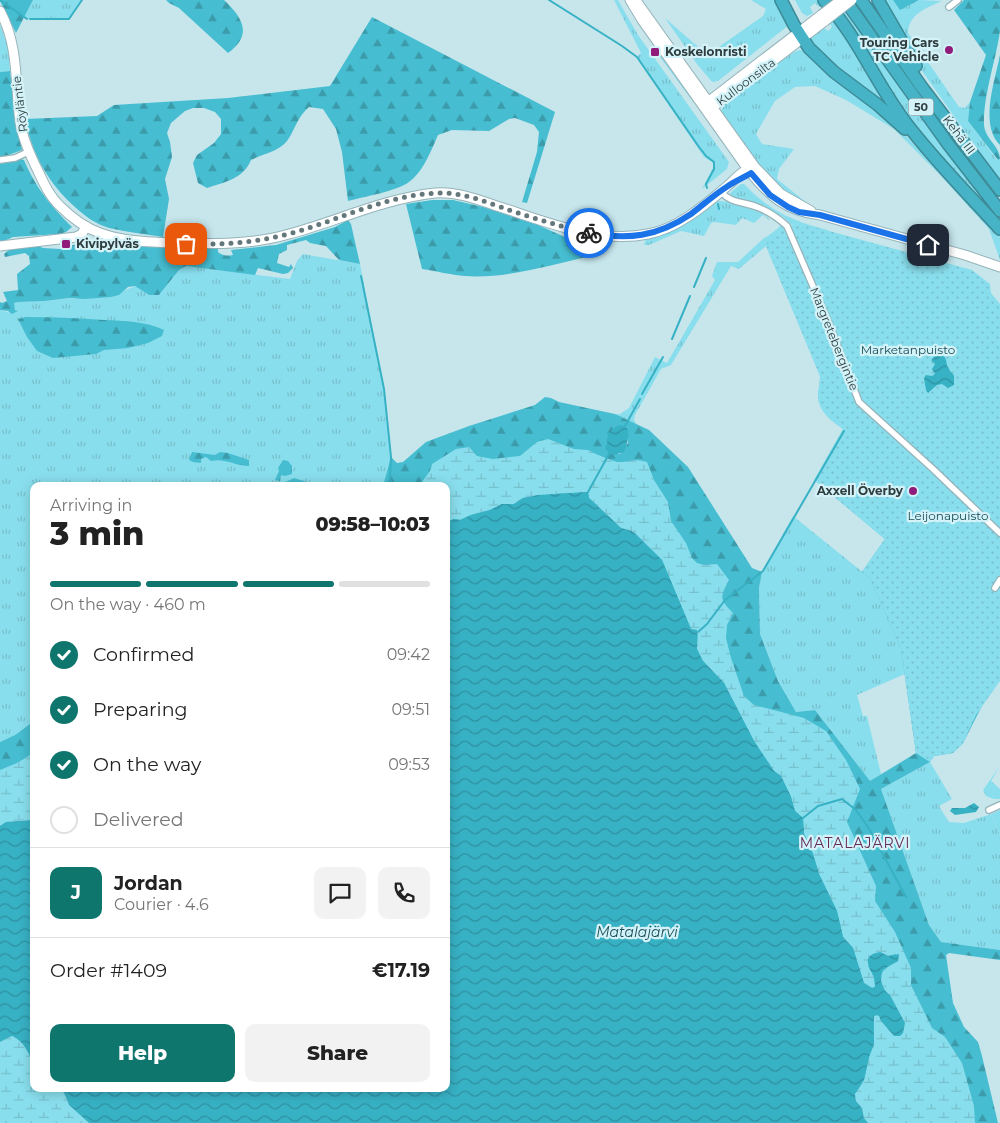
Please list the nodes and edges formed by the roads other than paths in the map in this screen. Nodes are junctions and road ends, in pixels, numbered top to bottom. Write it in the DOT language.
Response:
graph roads {
  1 [pos="630,0"];
  2 [pos="636,0"];
  3 [pos="781,0"];
  4 [pos="824,0"];
  5 [pos="841,0"];
  6 [pos="845,0"];
  7 [pos="852,0"];
  8 [pos="861,0"];
  9 [pos="878,0"];
  10 [pos="958,0"];
  11 [pos="950,7"];
  12 [pos="0,11"];
  13 [pos="823,18"];
  14 [pos="800,36"];
  15 [pos="709,106"];
  16 [pos="940,112"];
  17 [pos="28,152"];
  18 [pos="0,160"];
  19 [pos="937,160"];
  20 [pos="751,170"];
  21 [pos="724,189"];
  22 [pos="1000,190"];
  23 [pos="1000,211"];
  24 [pos="86,226"];
  25 [pos="1000,229"];
  26 [pos="0,246"];
  27 [pos="1000,267"];
  28 [pos="1000,533"];
  29 [pos="1000,580"];
  30 [pos="995,588"];
  31 [pos="1000,805"];
  32 [pos="990,810"];
  1 -- 15 [label="street"];
  2 -- 15 [label="street"];
  3 -- 14 [label="highway"];
  4 -- 19 [label="highway"];
  5 -- 13 [label="street, Kulloonsilta, bridge"];
  6 -- 23 [label="highway, Kehä III / 50"];
  7 -- 13 [label="street, Kulloonsilta, bridge"];
  8 -- 16 [label="highway, Kehä III / 50"];
  9 -- 16 [label="highway"];
  10 -- 11 [label="street"];
  12 -- 17 [label="street, Röyläntie"];
  13 -- 14 [label="street, Kulloonsilta"];
  14 -- 15 [label="street, Kulloonsilta"];
  14 -- 19 [label="highway"];
  15 -- 20 [label="street"];
  16 -- 22 [label="highway, Kehä III / 50"];
  17 -- 18 [label="street"];
  17 -- 24 [label="street, Röyläntie"];
  19 -- 25 [label="highway"];
  20 -- 21 [label="street, Röyläntie"];
  20 -- 27 [label="street"];
  21 -- 24 [label="street, Röyläntie"];
  21 -- 28 [label="street, Margretebergintie"];
  24 -- 26 [label="street"];
  29 -- 30 [label="street"];
  31 -- 32 [label="street"];
}
